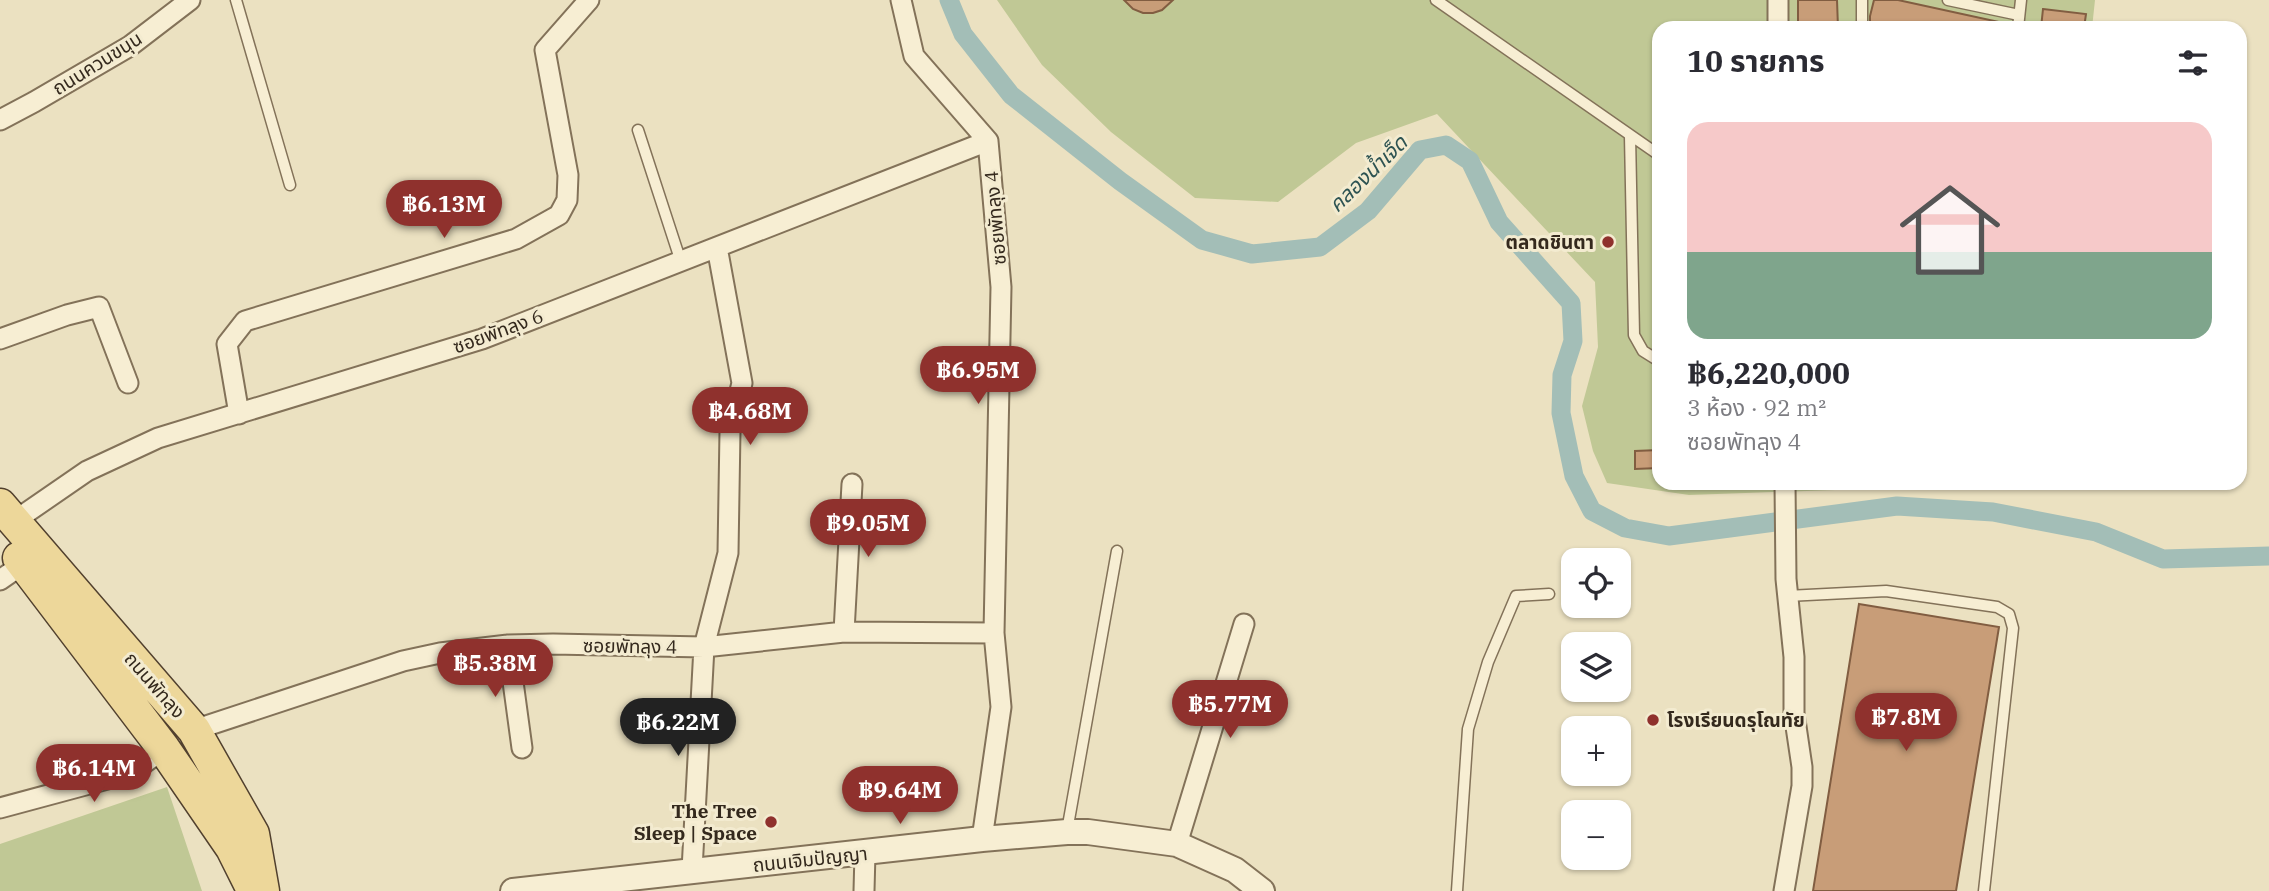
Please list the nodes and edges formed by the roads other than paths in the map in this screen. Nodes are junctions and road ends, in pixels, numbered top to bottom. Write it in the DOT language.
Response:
graph roads {
  1 [pos="190,0"];
  2 [pos="236,0"];
  3 [pos="589,0"];
  4 [pos="901,0"];
  5 [pos="1436,0"];
  6 [pos="1778,0"];
  7 [pos="1861,0"];
  8 [pos="1948,0"];
  9 [pos="2021,0"];
  10 [pos="2019,15"];
  11 [pos="1778,21"];
  12 [pos="1862,21"];
  13 [pos="2019,21"];
  14 [pos="0,120"];
  15 [pos="638,130"];
  16 [pos="1630,136"];
  17 [pos="988,141"];
  18 [pos="1652,150"];
  19 [pos="290,185"];
  20 [pos="717,247"];
  21 [pos="681,262"];
  22 [pos="0,339"];
  23 [pos="1652,357"];
  24 [pos="128,383"];
  25 [pos="239,414"];
  26 [pos="852,484"];
  27 [pos="1786,490"];
  28 [pos="4,521"];
  29 [pos="1117,551"];
  30 [pos="11,572"];
  31 [pos="1787,588"];
  32 [pos="1549,594"];
  33 [pos="1244,624"];
  34 [pos="844,632"];
  35 [pos="994,633"];
  36 [pos="508,645"];
  37 [pos="704,647"];
  38 [pos="194,730"];
  39 [pos="522,748"];
  40 [pos="164,749"];
  41 [pos="0,808"];
  42 [pos="1067,832"];
  43 [pos="982,839"];
  44 [pos="1177,844"];
  45 [pos="865,853"];
  46 [pos="692,870"];
  47 [pos="642,884"];
  48 [pos="566,888"];
  49 [pos="254,891"];
  50 [pos="263,891"];
  51 [pos="513,891"];
  52 [pos="864,891"];
  53 [pos="1262,891"];
  54 [pos="1457,891"];
  55 [pos="1784,891"];
  56 [pos="1984,891"];
  1 -- 14 [label="street, ถนนควนขนุน"];
  2 -- 19 [label="lane"];
  3 -- 25 [label="street"];
  4 -- 17 [label="street"];
  5 -- 16 [label="lane"];
  6 -- 11 [label="street"];
  7 -- 12 [label="lane"];
  8 -- 10 [label="lane"];
  9 -- 10 [label="lane"];
  10 -- 13 [label="lane"];
  15 -- 21 [label="lane"];
  16 -- 18 [label="lane"];
  16 -- 23 [label="lane"];
  17 -- 20 [label="street, ซอยพัทลุง 6"];
  17 -- 35 [label="street, ซอยพัทลุง 4"];
  20 -- 21 [label="street, ซอยพัทลุง 6"];
  20 -- 37 [label="street"];
  21 -- 25 [label="street, ซอยพัทลุง 6"];
  22 -- 24 [label="street"];
  25 -- 28 [label="street, ซอยพัทลุง 6"];
  26 -- 34 [label="street"];
  27 -- 31 [label="street"];
  28 -- 30 [label="main road, ถนนพัทลุง"];
  28 -- 38 [label="main road, ถนนพัทลุง"];
  29 -- 42 [label="lane"];
  30 -- 40 [label="main road, ถนนพัทลุง"];
  31 -- 55 [label="street"];
  31 -- 56 [label="lane"];
  32 -- 54 [label="lane"];
  33 -- 44 [label="street"];
  34 -- 35 [label="street, ซอยพัทลุง 4"];
  34 -- 37 [label="street, ซอยพัทลุง 4"];
  35 -- 43 [label="street, ซอยพัทลุง 4"];
  36 -- 37 [label="street, ซอยพัทลุง 4"];
  36 -- 38 [label="street, ซอยพัทลุง 4"];
  36 -- 39 [label="street"];
  37 -- 46 [label="street"];
  38 -- 50 [label="main road, ถนนพัทลุง"];
  40 -- 41 [label="street"];
  40 -- 49 [label="main road, ถนนพัทลุง"];
  42 -- 43 [label="street, ถนนเจิมปัญญา"];
  42 -- 44 [label="street, ถนนเจิมปัญญา"];
  43 -- 45 [label="street, ถนนเจิมปัญญา"];
  44 -- 53 [label="street, ถนนเจิมปัญญา"];
  45 -- 46 [label="street, ถนนเจิมปัญญา"];
  45 -- 52 [label="street"];
  46 -- 47 [label="street, ถนนเจิมปัญญา"];
  47 -- 48 [label="street, ถนนเจิมปัญญา"];
  48 -- 51 [label="street, ถนนเจิมปัญญา"];
}
